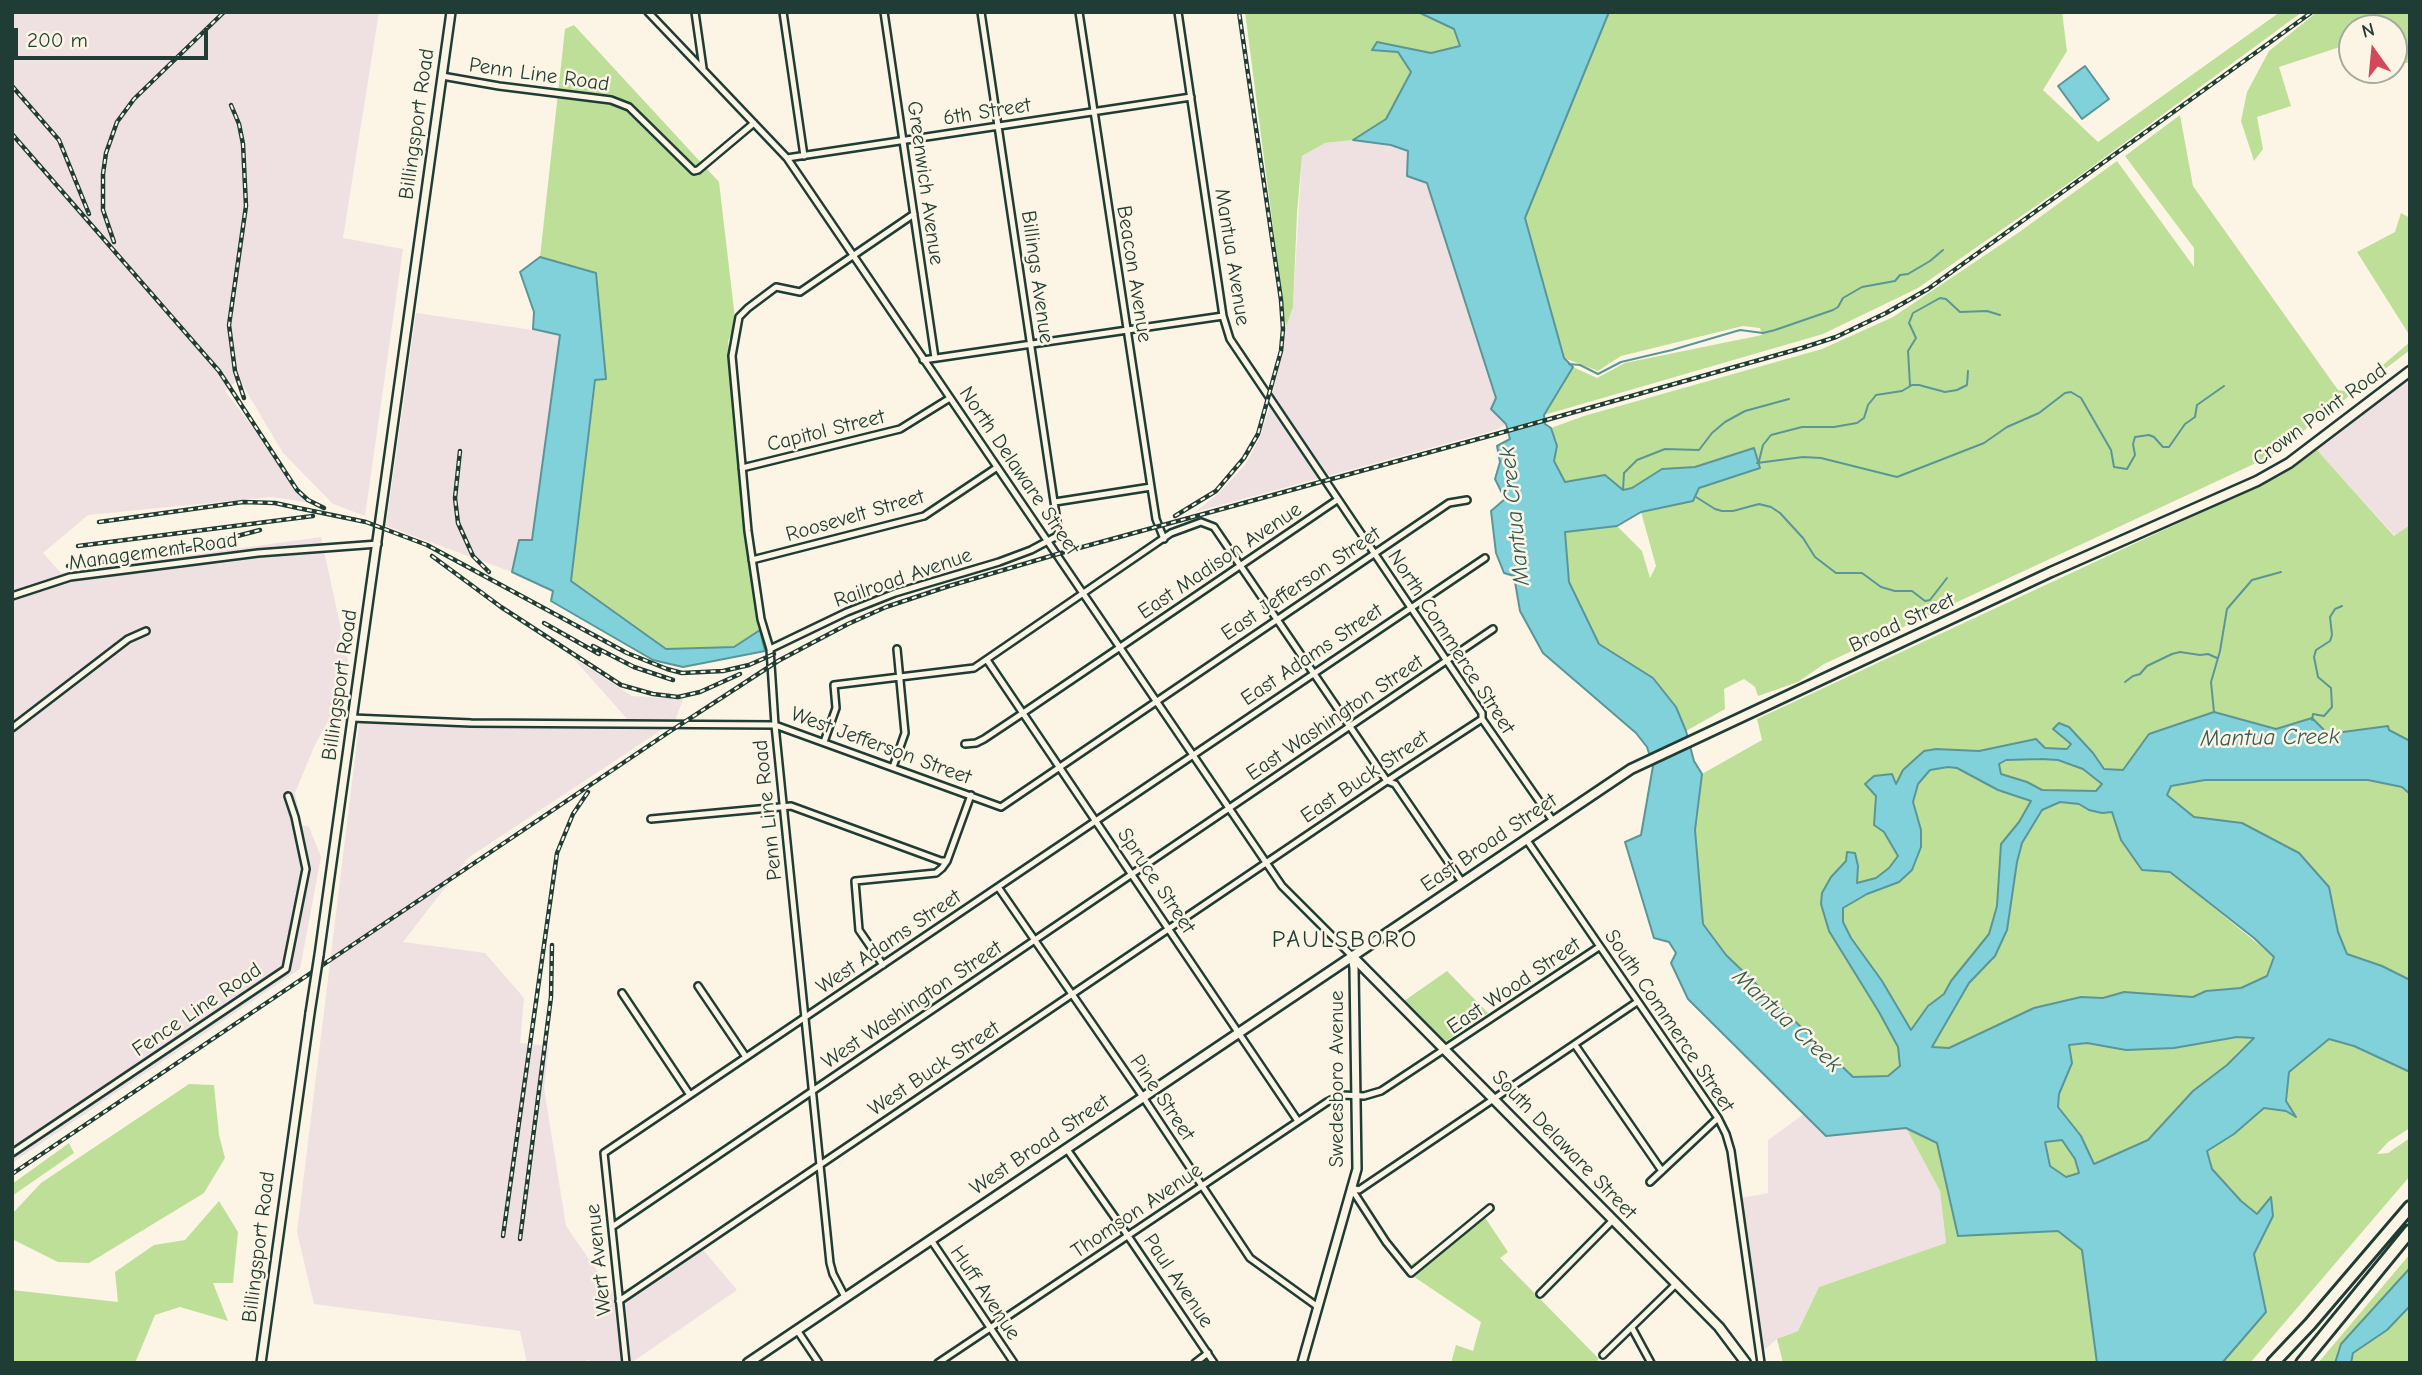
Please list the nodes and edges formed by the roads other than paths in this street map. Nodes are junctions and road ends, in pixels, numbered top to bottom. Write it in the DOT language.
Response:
graph roads {
  1 [pos="451,12"];
  2 [pos="648,12"];
  3 [pos="695,12"];
  4 [pos="783,12"];
  5 [pos="884,12"];
  6 [pos="982,12"];
  7 [pos="1079,12"];
  8 [pos="1178,12"];
  9 [pos="703,69"];
  10 [pos="442,76"];
  11 [pos="1191,97"];
  12 [pos="1094,112"];
  13 [pos="754,123"];
  14 [pos="999,126"];
  15 [pos="903,141"];
  16 [pos="804,156"];
  17 [pos="787,158"];
  18 [pos="914,214"];
  19 [pos="853,256"];
  20 [pos="1223,316"];
  21 [pos="1127,330"];
  22 [pos="1031,344"];
  23 [pos="935,358"];
  24 [pos="923,360"];
  25 [pos="2410,371"];
  26 [pos="950,398"];
  27 [pos="742,468"];
  28 [pos="996,468"];
  29 [pos="1324,480"];
  30 [pos="1151,488"];
  31 [pos="1337,500"];
  32 [pos="1467,500"];
  33 [pos="1055,502"];
  34 [pos="2172,520"];
  35 [pos="1164,539"];
  36 [pos="1049,540"];
  37 [pos="377,544"];
  38 [pos="1374,553"];
  39 [pos="1485,558"];
  40 [pos="752,561"];
  41 [pos="1241,565"];
  42 [pos="1083,594"];
  43 [pos="12,596"];
  44 [pos="1410,607"];
  45 [pos="1278,619"];
  46 [pos="1493,629"];
  47 [pos="146,631"];
  48 [pos="1120,647"];
  49 [pos="770,649"];
  50 [pos="897,649"];
  51 [pos="986,660"];
  52 [pos="1447,660"];
  53 [pos="1314,673"];
  54 [pos="898,677"];
  55 [pos="1156,701"];
  56 [pos="1023,713"];
  57 [pos="352,718"];
  58 [pos="1482,719"];
  59 [pos="775,725"];
  60 [pos="1350,726"];
  61 [pos="12,729"];
  62 [pos="824,742"];
  63 [pos="965,744"];
  64 [pos="1193,755"];
  65 [pos="1647,761"];
  66 [pos="893,767"];
  67 [pos="1059,767"];
  68 [pos="1387,780"];
  69 [pos="971,795"];
  70 [pos="288,796"];
  71 [pos="785,807"];
  72 [pos="1229,809"];
  73 [pos="651,819"];
  74 [pos="1096,821"];
  75 [pos="1553,821"];
  76 [pos="1526,839"];
  77 [pos="947,861"];
  78 [pos="1266,863"];
  79 [pos="1132,875"];
  80 [pos="1462,882"];
  81 [pos="998,887"];
  82 [pos="1169,929"];
  83 [pos="1035,941"];
  84 [pos="1599,947"];
  85 [pos="1352,956"];
  86 [pos="883,965"];
  87 [pos="698,986"];
  88 [pos="622,993"];
  89 [pos="1072,994"];
  90 [pos="1637,1002"];
  91 [pos="806,1017"];
  92 [pos="1239,1032"];
  93 [pos="1575,1045"];
  94 [pos="1446,1050"];
  95 [pos="746,1057"];
  96 [pos="814,1091"];
  97 [pos="690,1095"];
  98 [pos="1356,1095"];
  99 [pos="1143,1097"];
  100 [pos="1494,1099"];
  101 [pos="1718,1118"];
  102 [pos="1298,1121"];
  103 [pos="1066,1148"];
  104 [pos="12,1153"];
  105 [pos="604,1155"];
  106 [pos="821,1164"];
  107 [pos="1662,1171"];
  108 [pos="1650,1182"];
  109 [pos="1202,1185"];
  110 [pos="1351,1188"];
  111 [pos="2410,1207"];
  112 [pos="1490,1208"];
  113 [pos="1613,1220"];
  114 [pos="612,1227"];
  115 [pos="2410,1231"];
  116 [pos="1128,1236"];
  117 [pos="931,1240"];
  118 [pos="1675,1284"];
  119 [pos="1540,1294"];
  120 [pos="845,1297"];
  121 [pos="619,1301"];
  122 [pos="1318,1307"];
  123 [pos="990,1328"];
  124 [pos="1632,1328"];
  125 [pos="797,1330"];
  126 [pos="1208,1353"];
  127 [pos="1603,1355"];
  128 [pos="261,1363"];
  129 [pos="626,1363"];
  130 [pos="748,1363"];
  131 [pos="819,1363"];
  132 [pos="938,1363"];
  133 [pos="1014,1363"];
  134 [pos="1195,1363"];
  135 [pos="1214,1363"];
  136 [pos="1302,1363"];
  137 [pos="1650,1363"];
  138 [pos="1746,1363"];
  139 [pos="1761,1363"];
  140 [pos="2273,1363"];
  141 [pos="2302,1363"];
  1 -- 10 [label="street, Billingsport Road"];
  2 -- 9 [label="street, North Delaware Street"];
  3 -- 9 [label="street"];
  4 -- 16 [label="street"];
  5 -- 15 [label="street, Greenwich Avenue"];
  6 -- 14 [label="street, Billings Avenue"];
  7 -- 12 [label="street, Beacon Avenue"];
  8 -- 11 [label="street, Mantua Avenue"];
  9 -- 13 [label="street, North Delaware Street"];
  10 -- 13 [label="street, Penn Line Road"];
  10 -- 37 [label="street, Billingsport Road"];
  11 -- 12 [label="street, 6th Street"];
  11 -- 20 [label="street, Mantua Avenue"];
  12 -- 14 [label="street, 6th Street"];
  12 -- 21 [label="street, Beacon Avenue"];
  13 -- 17 [label="street, North Delaware Street"];
  14 -- 15 [label="street, 6th Street"];
  14 -- 22 [label="street, Billings Avenue"];
  15 -- 16 [label="street, 6th Street"];
  15 -- 18 [label="street, Greenwich Avenue"];
  16 -- 17 [label="street, 6th Street"];
  17 -- 19 [label="street, North Delaware Street"];
  18 -- 19 [label="street"];
  18 -- 23 [label="street, Greenwich Avenue"];
  19 -- 24 [label="street, North Delaware Street"];
  19 -- 27 [label="street, Penn Line Road"];
  20 -- 21 [label="street"];
  20 -- 29 [label="street, Mantua Avenue"];
  21 -- 22 [label="street"];
  21 -- 30 [label="street, Beacon Avenue"];
  22 -- 23 [label="street"];
  22 -- 33 [label="street, Billings Avenue"];
  23 -- 24 [label="street"];
  24 -- 26 [label="street, North Delaware Street"];
  25 -- 34 [label="main road, Crown Point Road"];
  26 -- 27 [label="street, Capitol Street"];
  26 -- 28 [label="street, North Delaware Street"];
  27 -- 40 [label="street, Penn Line Road"];
  28 -- 36 [label="street, North Delaware Street"];
  28 -- 40 [label="street, Roosevelt Street"];
  29 -- 31 [label="street, North Commerce Street"];
  30 -- 33 [label="street"];
  30 -- 35 [label="street, Beacon Avenue"];
  31 -- 38 [label="street, North Commerce Street"];
  31 -- 41 [label="street, East Madison Avenue"];
  32 -- 38 [label="street, East Jefferson Street"];
  33 -- 36 [label="street, Billings Avenue"];
  34 -- 65 [label="main road, Broad Street"];
  35 -- 41 [label="street"];
  35 -- 42 [label="street"];
  36 -- 42 [label="street, North Delaware Street"];
  36 -- 49 [label="street, Railroad Avenue"];
  37 -- 43 [label="street, Management Road"];
  37 -- 57 [label="street, Billingsport Road"];
  38 -- 44 [label="street, North Commerce Street"];
  38 -- 45 [label="street, East Jefferson Street"];
  39 -- 44 [label="street, East Adams Street"];
  40 -- 49 [label="street, Penn Line Road"];
  41 -- 45 [label="street"];
  41 -- 48 [label="street, East Madison Avenue"];
  42 -- 48 [label="street, North Delaware Street"];
  42 -- 51 [label="street"];
  44 -- 52 [label="street, North Commerce Street"];
  44 -- 53 [label="street, East Adams Street"];
  45 -- 53 [label="street"];
  45 -- 55 [label="street, East Jefferson Street"];
  46 -- 52 [label="street, East Washington Street"];
  47 -- 61 [label="street"];
  48 -- 55 [label="street, North Delaware Street"];
  48 -- 56 [label="street, East Madison Avenue"];
  49 -- 59 [label="street, Penn Line Road"];
  50 -- 54 [label="street"];
  51 -- 54 [label="street"];
  51 -- 56 [label="street, Spruce Street"];
  52 -- 58 [label="street, North Commerce Street"];
  52 -- 60 [label="street, East Washington Street"];
  53 -- 60 [label="street"];
  53 -- 64 [label="street, East Adams Street"];
  54 -- 62 [label="street"];
  54 -- 66 [label="street"];
  55 -- 64 [label="street, North Delaware Street"];
  55 -- 67 [label="street, West Jefferson Street"];
  56 -- 63 [label="street, East Madison Avenue"];
  56 -- 67 [label="street, Spruce Street"];
  57 -- 59 [label="street, West Jefferson Street"];
  57 -- 128 [label="street, Billingsport Road, bridge"];
  58 -- 68 [label="street, East Buck Street"];
  58 -- 75 [label="street, North Commerce Street"];
  59 -- 62 [label="street, West Jefferson Street"];
  59 -- 71 [label="street, Penn Line Road"];
  60 -- 68 [label="street"];
  60 -- 72 [label="street, East Washington Street"];
  62 -- 66 [label="street, West Jefferson Street"];
  64 -- 72 [label="street, North Delaware Street"];
  64 -- 74 [label="street, West Adams Street"];
  65 -- 75 [label="main road, East Broad Street"];
  66 -- 69 [label="street, West Jefferson Street"];
  67 -- 69 [label="street, West Jefferson Street"];
  67 -- 74 [label="street, Spruce Street"];
  68 -- 78 [label="street, East Buck Street"];
  68 -- 80 [label="street"];
  69 -- 77 [label="street"];
  70 -- 104 [label="street, Fence Line Road"];
  71 -- 73 [label="street"];
  71 -- 77 [label="street"];
  71 -- 91 [label="street, Penn Line Road"];
  72 -- 78 [label="street, North Delaware Street"];
  72 -- 79 [label="street, West Washington Street"];
  74 -- 79 [label="street, Spruce Street"];
  74 -- 81 [label="street, West Adams Street"];
  75 -- 76 [label="main road, East Broad Street"];
  76 -- 80 [label="main road, East Broad Street"];
  76 -- 84 [label="street, South Commerce Street"];
  77 -- 86 [label="street"];
  78 -- 82 [label="street, West Buck Street"];
  78 -- 85 [label="street, North Delaware Street"];
  79 -- 82 [label="street, Spruce Street"];
  79 -- 83 [label="street, West Washington Street"];
  80 -- 85 [label="main road, East Broad Street"];
  81 -- 83 [label="street, Pine Street"];
  81 -- 86 [label="street, West Adams Street"];
  82 -- 89 [label="street, West Buck Street"];
  82 -- 92 [label="street, Spruce Street"];
  83 -- 89 [label="street, Pine Street"];
  83 -- 96 [label="street, West Washington Street"];
  84 -- 90 [label="street, South Commerce Street"];
  84 -- 94 [label="street, East Wood Street"];
  85 -- 92 [label="main road, West Broad Street"];
  85 -- 94 [label="main road, South Delaware Street"];
  85 -- 98 [label="street, Swedesboro Avenue"];
  86 -- 91 [label="street, West Adams Street"];
  87 -- 95 [label="street"];
  88 -- 97 [label="street"];
  89 -- 99 [label="street, Pine Street"];
  89 -- 106 [label="street, West Buck Street"];
  90 -- 93 [label="street"];
  90 -- 101 [label="street, South Commerce Street"];
  91 -- 95 [label="street, West Adams Street"];
  91 -- 96 [label="street, Penn Line Road"];
  92 -- 99 [label="main road, West Broad Street"];
  92 -- 102 [label="street, Spruce Street"];
  93 -- 100 [label="street"];
  93 -- 107 [label="street"];
  94 -- 98 [label="street, East Wood Street"];
  94 -- 100 [label="main road, South Delaware Street"];
  95 -- 97 [label="street, West Adams Street"];
  96 -- 106 [label="street, Penn Line Road"];
  96 -- 114 [label="street, West Washington Street"];
  97 -- 105 [label="street, West Adams Street"];
  98 -- 102 [label="street, Thomson Avenue"];
  98 -- 110 [label="street, Swedesboro Avenue"];
  99 -- 103 [label="main road, West Broad Street"];
  99 -- 109 [label="street, Pine Street"];
  100 -- 110 [label="street"];
  100 -- 113 [label="main road, South Delaware Street"];
  101 -- 107 [label="street"];
  101 -- 139 [label="street, South Commerce Street"];
  102 -- 109 [label="street, Thomson Avenue"];
  103 -- 116 [label="street, Paul Avenue"];
  103 -- 117 [label="main road, West Broad Street"];
  105 -- 114 [label="street, Wert Avenue"];
  106 -- 120 [label="street, Penn Line Road"];
  106 -- 121 [label="street, West Buck Street"];
  107 -- 108 [label="street"];
  109 -- 116 [label="street, Thomson Avenue"];
  109 -- 122 [label="street, Pine Street"];
  110 -- 112 [label="street"];
  110 -- 122 [label="street, Swedesboro Avenue"];
  111 -- 140 [label="highway"];
  113 -- 118 [label="main road, South Delaware Street"];
  113 -- 119 [label="street"];
  114 -- 121 [label="street, Wert Avenue"];
  115 -- 141 [label="highway"];
  116 -- 123 [label="street, Thomson Avenue"];
  116 -- 126 [label="street, Paul Avenue"];
  117 -- 120 [label="main road, West Broad Street"];
  117 -- 123 [label="street, Huff Avenue"];
  118 -- 124 [label="street"];
  118 -- 138 [label="main road, South Delaware Street"];
  120 -- 125 [label="main road, West Broad Street"];
  121 -- 129 [label="street, Wert Avenue"];
  122 -- 136 [label="street, Swedesboro Avenue"];
  123 -- 132 [label="street, Thomson Avenue"];
  123 -- 133 [label="street, Huff Avenue"];
  124 -- 127 [label="street"];
  124 -- 137 [label="street"];
  125 -- 130 [label="main road, West Broad Street"];
  125 -- 131 [label="street"];
  126 -- 134 [label="street"];
  126 -- 135 [label="street, Paul Avenue"];
}
